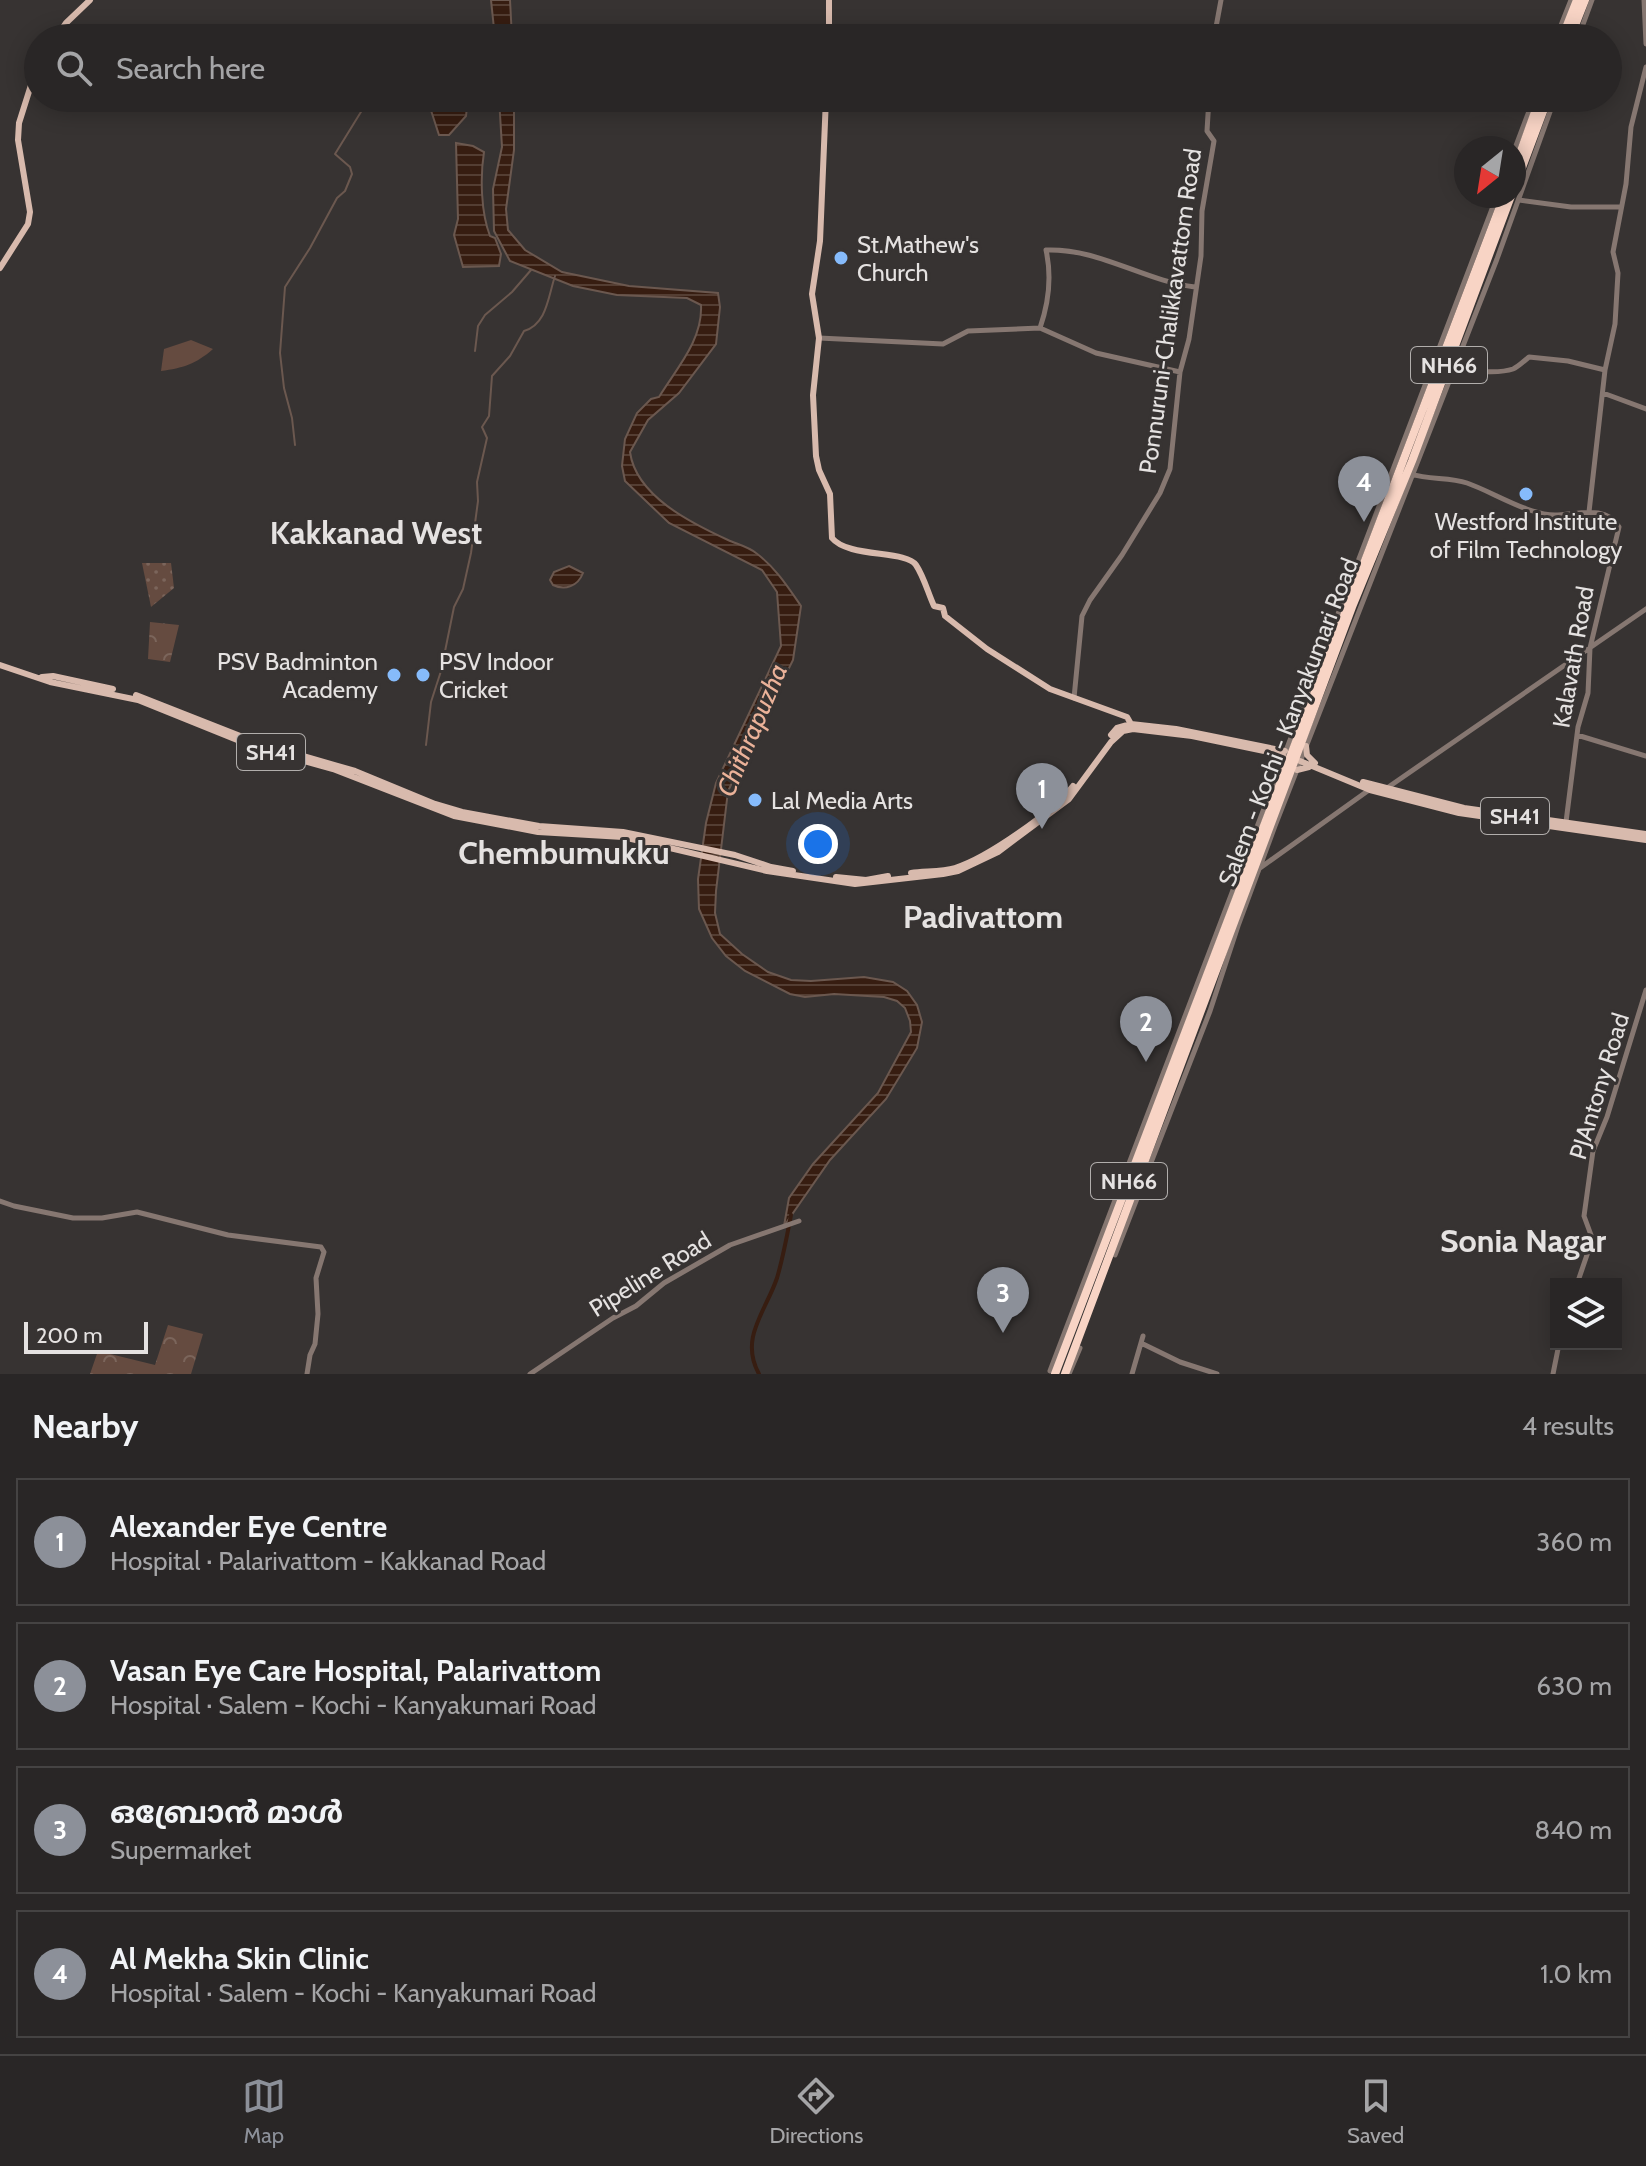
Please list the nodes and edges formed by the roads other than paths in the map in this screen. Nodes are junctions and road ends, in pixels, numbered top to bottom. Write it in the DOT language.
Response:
graph roads {
  1 [pos="90,0"];
  2 [pos="829,0"];
  3 [pos="1221,0"];
  4 [pos="1574,0"];
  5 [pos="1585,0"];
  6 [pos="1592,0"];
  7 [pos="1644,0"];
  8 [pos="65,24"];
  9 [pos="829,24"];
  10 [pos="1217,24"];
  11 [pos="1565,24"];
  12 [pos="1576,24"];
  13 [pos="1583,24"];
  14 [pos="1646,44"];
  15 [pos="1646,67"];
  16 [pos="24,107"];
  17 [pos="825,112"];
  18 [pos="1208,112"];
  19 [pos="1535,112"];
  20 [pos="1537,112"];
  21 [pos="1539,112"];
  22 [pos="1549,112"];
  23 [pos="1522,136"];
  24 [pos="1526,139"];
  25 [pos="1532,150"];
  26 [pos="1526,163"];
  27 [pos="1526,167"];
  28 [pos="1526,200"];
  29 [pos="1620,207"];
  30 [pos="1493,208"];
  31 [pos="1499,208"];
  32 [pos="1511,208"];
  33 [pos="1511,208"];
  34 [pos="0,268"];
  35 [pos="1473,271"];
  36 [pos="1195,287"];
  37 [pos="1040,328"];
  38 [pos="819,338"];
  39 [pos="1454,368"];
  40 [pos="1605,370"];
  41 [pos="1180,372"];
  42 [pos="1440,376"];
  43 [pos="1603,393"];
  44 [pos="1646,409"];
  45 [pos="1411,474"];
  46 [pos="1589,512"];
  47 [pos="1380,530"];
  48 [pos="1646,609"];
  49 [pos="1590,648"];
  50 [pos="0,665"];
  51 [pos="1314,674"];
  52 [pos="1331,681"];
  53 [pos="76,684"];
  54 [pos="1307,691"];
  55 [pos="1325,698"];
  56 [pos="1074,699"];
  57 [pos="1131,724"];
  58 [pos="1186,733"];
  59 [pos="1577,735"];
  60 [pos="1306,746"];
  61 [pos="1269,751"];
  62 [pos="1284,753"];
  63 [pos="1646,756"];
  64 [pos="1301,759"];
  65 [pos="1316,765"];
  66 [pos="1278,769"];
  67 [pos="1297,770"];
  68 [pos="1385,789"];
  69 [pos="1370,790"];
  70 [pos="1262,812"];
  71 [pos="1278,818"];
  72 [pos="489,821"];
  73 [pos="1037,821"];
  74 [pos="1259,821"];
  75 [pos="1566,822"];
  76 [pos="1275,826"];
  77 [pos="1604,832"];
  78 [pos="1646,837"];
  79 [pos="1259,869"];
  80 [pos="1646,990"];
  81 [pos="1205,991"];
  82 [pos="0,1201"];
  83 [pos="799,1221"];
  84 [pos="1118,1223"];
  85 [pos="1115,1255"];
  86 [pos="1579,1278"];
  87 [pos="1143,1336"];
  88 [pos="1141,1343"];
  89 [pos="1558,1350"];
  90 [pos="1059,1373"];
  91 [pos="307,1374"];
  92 [pos="530,1374"];
  93 [pos="1132,1374"];
  94 [pos="1217,1374"];
  95 [pos="1553,1374"];
  1 -- 8 [label="main road"];
  2 -- 9 [label="main road"];
  3 -- 10 [label="street"];
  4 -- 11 [label="highway"];
  5 -- 12 [label="highway"];
  6 -- 13 [label="street"];
  7 -- 14 [label="street"];
  15 -- 29 [label="street"];
  16 -- 34 [label="main road"];
  17 -- 38 [label="main road"];
  18 -- 36 [label="street, Ponnuruni-Chalikkavattom Road"];
  19 -- 23 [label="street"];
  20 -- 24 [label="highway"];
  21 -- 25 [label="highway"];
  22 -- 25 [label="street"];
  25 -- 26 [label="highway"];
  25 -- 27 [label="street"];
  28 -- 29 [label="street"];
  29 -- 40 [label="street"];
  30 -- 35 [label="street"];
  31 -- 35 [label="highway, Salem - Kochi - Kanyakumari Road / NH66"];
  32 -- 39 [label="street"];
  33 -- 42 [label="highway, Salem - Kochi - Kanyakumari Road / NH66"];
  35 -- 42 [label="highway, Salem - Kochi - Kanyakumari Road / NH66"];
  35 -- 47 [label="street"];
  36 -- 37 [label="street"];
  36 -- 41 [label="street, Ponnuruni-Chalikkavattom Road"];
  37 -- 38 [label="street"];
  37 -- 41 [label="street"];
  38 -- 56 [label="main road"];
  39 -- 40 [label="street"];
  39 -- 45 [label="street"];
  40 -- 43 [label="street"];
  41 -- 56 [label="street, Ponnuruni-Chalikkavattom Road"];
  42 -- 47 [label="highway, Salem - Kochi - Kanyakumari Road / NH66"];
  43 -- 44 [label="street"];
  43 -- 46 [label="street"];
  45 -- 46 [label="street"];
  45 -- 47 [label="street"];
  46 -- 49 [label="street, Kalavath Road"];
  47 -- 51 [label="street, Salem - Kochi - Kanyakumari Road"];
  47 -- 52 [label="street, Salem - Kochi - Kanyakumari Road"];
  47 -- 81 [label="highway, Salem - Kochi - Kanyakumari Road / NH66"];
  48 -- 49 [label="street"];
  49 -- 59 [label="street, Kalavath Road"];
  49 -- 68 [label="street"];
  50 -- 53 [label="main road"];
  51 -- 52 [label="street"];
  51 -- 54 [label="street, Salem - Kochi - Kanyakumari Road"];
  52 -- 55 [label="street, Salem - Kochi - Kanyakumari Road"];
  53 -- 72 [label="main road, SH41"];
  53 -- 72 [label="main road"];
  54 -- 55 [label="street"];
  54 -- 62 [label="street, Salem - Kochi - Kanyakumari Road"];
  55 -- 60 [label="street, Salem - Kochi - Kanyakumari Road"];
  56 -- 57 [label="main road"];
  57 -- 58 [label="main road, SH41"];
  57 -- 73 [label="main road"];
  58 -- 61 [label="main road, SH41"];
  58 -- 62 [label="main road, SH41"];
  58 -- 73 [label="main road, SH41"];
  59 -- 63 [label="street"];
  59 -- 75 [label="street, Kalavath Road"];
  60 -- 64 [label="street, Salem - Kochi - Kanyakumari Road"];
  60 -- 65 [label="main road"];
  61 -- 62 [label="main road, SH41"];
  61 -- 66 [label="main road"];
  62 -- 66 [label="street, Salem - Kochi - Kanyakumari Road"];
  64 -- 65 [label="main road, SH41"];
  64 -- 67 [label="street, Salem - Kochi - Kanyakumari Road"];
  65 -- 67 [label="main road"];
  65 -- 68 [label="main road, SH41"];
  65 -- 69 [label="main road, SH41"];
  66 -- 70 [label="street, Salem - Kochi - Kanyakumari Road"];
  67 -- 71 [label="street, Salem - Kochi - Kanyakumari Road"];
  68 -- 75 [label="main road, SH41"];
  69 -- 77 [label="main road, SH41"];
  69 -- 79 [label="street"];
  70 -- 71 [label="street"];
  70 -- 74 [label="street, Salem - Kochi - Kanyakumari Road"];
  71 -- 76 [label="street, Salem - Kochi - Kanyakumari Road"];
  72 -- 73 [label="main road, SH41"];
  74 -- 76 [label="street"];
  74 -- 81 [label="street, Salem - Kochi - Kanyakumari Road"];
  75 -- 77 [label="main road, SH41"];
  76 -- 79 [label="street, Salem - Kochi - Kanyakumari Road"];
  77 -- 78 [label="main road, SH41"];
  79 -- 81 [label="street, Salem - Kochi - Kanyakumari Road"];
  80 -- 86 [label="street, PJAntony Road"];
  81 -- 84 [label="highway, Salem - Kochi - Kanyakumari Road / NH66"];
  81 -- 85 [label="street"];
  81 -- 90 [label="street"];
  82 -- 91 [label="street"];
  83 -- 92 [label="street, Pipeline Road"];
  84 -- 90 [label="highway, Salem - Kochi - Kanyakumari Road / NH66"];
  84 -- 90 [label="highway, Salem - Kochi - Kanyakumari Road / NH66"];
  87 -- 88 [label="street"];
  88 -- 93 [label="street"];
  88 -- 94 [label="street"];
  89 -- 95 [label="street"];
}
